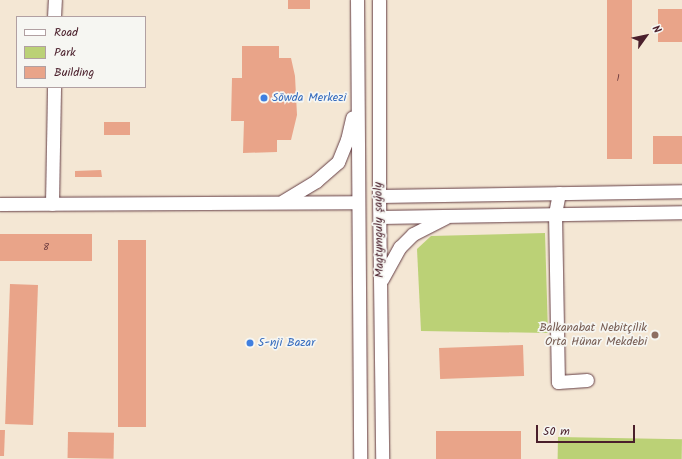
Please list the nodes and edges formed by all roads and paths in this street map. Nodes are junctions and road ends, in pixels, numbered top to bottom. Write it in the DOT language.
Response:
graph roads {
  1 [pos="55,0"];
  2 [pos="357,0"];
  3 [pos="378,0"];
  4 [pos="54,16"];
  5 [pos="54,88"];
  6 [pos="357,94"];
  7 [pos="682,191"];
  8 [pos="558,193"];
  9 [pos="379,196"];
  10 [pos="279,202"];
  11 [pos="358,202"];
  12 [pos="0,204"];
  13 [pos="52,204"];
  14 [pos="682,212"];
  15 [pos="555,213"];
  16 [pos="450,215"];
  17 [pos="380,217"];
  18 [pos="380,282"];
  19 [pos="587,380"];
  20 [pos="360,459"];
  21 [pos="382,459"];
  1 -- 4 [label="street"];
  2 -- 6 [label="street, Magtymguly şaýoly"];
  3 -- 9 [label="street, Magtymguly şaýoly"];
  5 -- 13 [label="street"];
  6 -- 10 [label="street"];
  6 -- 11 [label="street, Magtymguly şaýoly"];
  7 -- 8 [label="street"];
  8 -- 9 [label="street"];
  8 -- 15 [label="street"];
  9 -- 17 [label="street, Magtymguly şaýoly"];
  10 -- 11 [label="street"];
  10 -- 13 [label="street"];
  11 -- 20 [label="street, Magtymguly şaýoly"];
  12 -- 13 [label="street"];
  14 -- 15 [label="street"];
  15 -- 16 [label="street"];
  15 -- 19 [label="street"];
  16 -- 17 [label="street"];
  16 -- 18 [label="street"];
  17 -- 18 [label="street, Magtymguly şaýoly"];
  18 -- 21 [label="street, Magtymguly şaýoly"];
}
